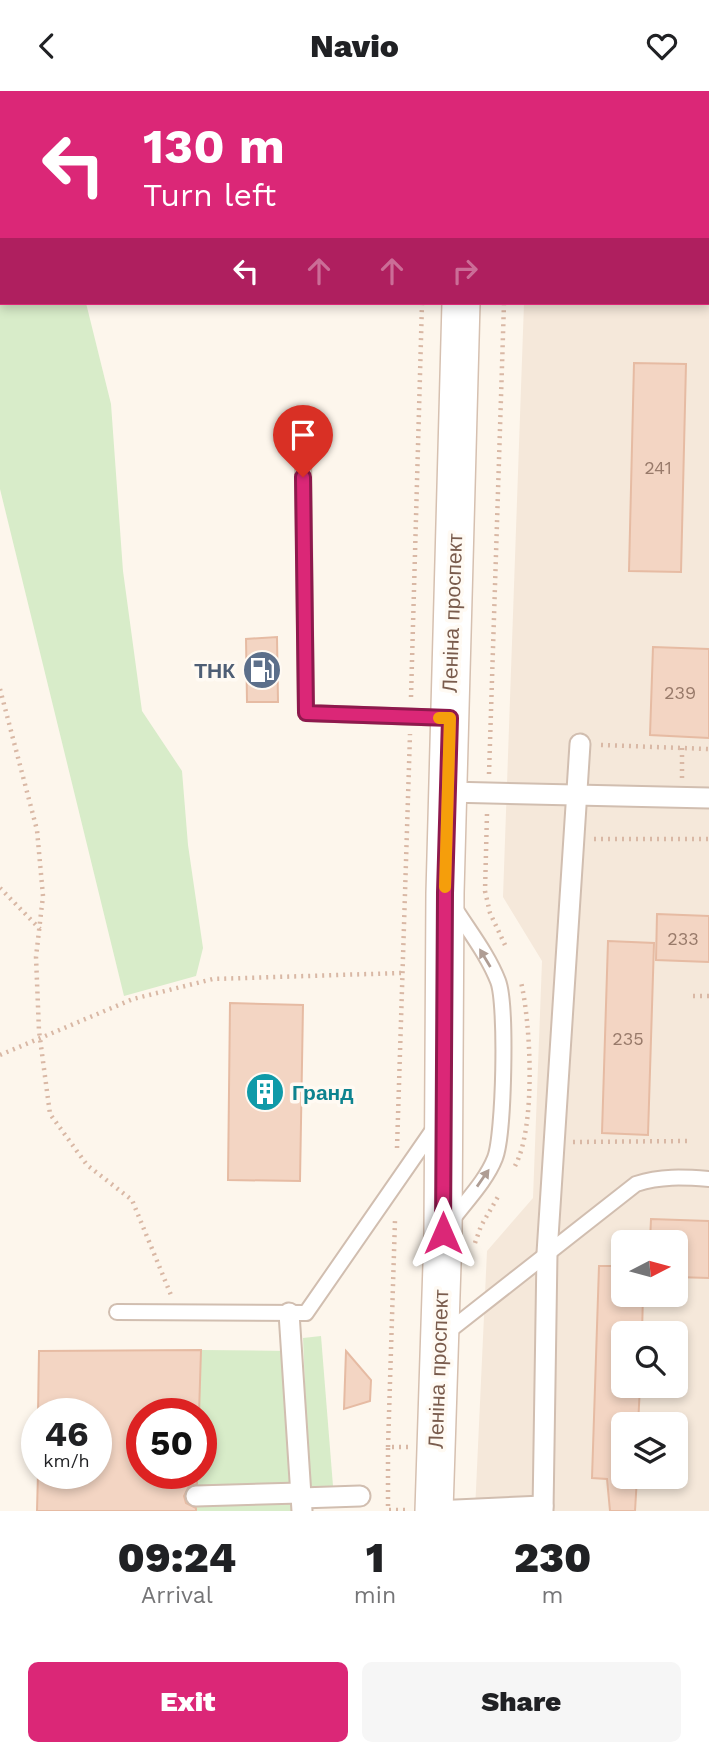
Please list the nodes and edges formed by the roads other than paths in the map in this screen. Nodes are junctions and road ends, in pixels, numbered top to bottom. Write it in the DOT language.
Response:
graph roads {
  1 [pos="461,305"];
  2 [pos="303,451"];
  3 [pos="450,718"];
  4 [pos="580,744"];
  5 [pos="448,792"];
  6 [pos="578,796"];
  7 [pos="709,798"];
  8 [pos="445,893"];
  9 [pos="443,1115"];
  10 [pos="709,1179"];
  11 [pos="458,1240"];
  12 [pos="547,1253"];
  13 [pos="117,1312"];
  14 [pos="289,1313"];
  15 [pos="439,1339"];
  16 [pos="196,1496"];
  17 [pos="360,1496"];
  18 [pos="301,1501"];
  19 [pos="543,1509"];
  20 [pos="434,1511"];
  1 -- 3 [label="main road, Леніна проспект"];
  2 -- 3 [label="lane"];
  3 -- 5 [label="main road, Леніна проспект"];
  4 -- 6 [label="street"];
  5 -- 6 [label="street"];
  5 -- 8 [label="main road, Леніна проспект"];
  6 -- 7 [label="street"];
  6 -- 12 [label="street"];
  8 -- 9 [label="main road, Леніна проспект"];
  11 -- 8 [label="lane, one-way"];
  9 -- 11 [label="main road, Леніна проспект"];
  9 -- 14 [label="lane"];
  10 -- 12 [label="lane"];
  11 -- 15 [label="main road, Леніна проспект"];
  12 -- 15 [label="lane"];
  12 -- 19 [label="street"];
  13 -- 14 [label="lane"];
  14 -- 18 [label="street"];
  15 -- 20 [label="main road, Леніна проспект"];
  16 -- 18 [label="street"];
  17 -- 18 [label="street"];
  19 -- 20 [label="street"];
}
